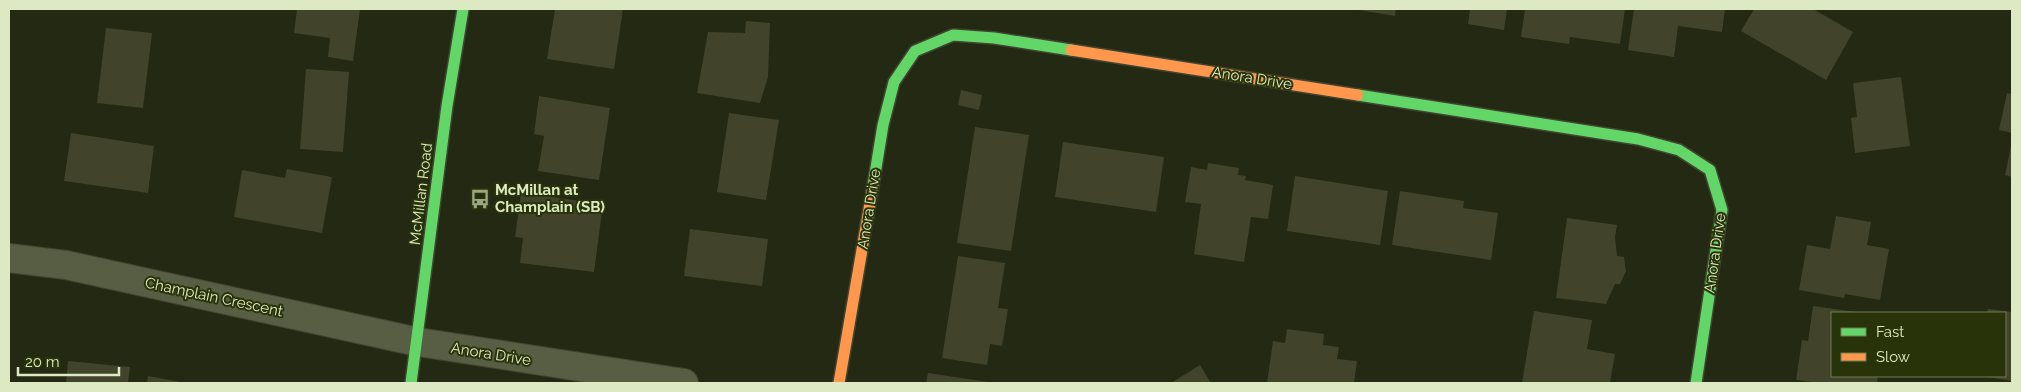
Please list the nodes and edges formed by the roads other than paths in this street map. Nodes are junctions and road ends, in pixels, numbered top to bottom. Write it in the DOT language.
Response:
graph roads {
  1 [pos="463,9"];
  2 [pos="9,258"];
  3 [pos="418,342"];
  4 [pos="411,383"];
  5 [pos="684,383"];
  6 [pos="839,383"];
  7 [pos="1696,383"];
  1 -- 3 [label="street, McMillan Road"];
  2 -- 3 [label="street, Champlain Crescent"];
  3 -- 4 [label="street, McMillan Road"];
  3 -- 5 [label="street, Anora Drive"];
  6 -- 7 [label="street, Anora Drive"];
}
